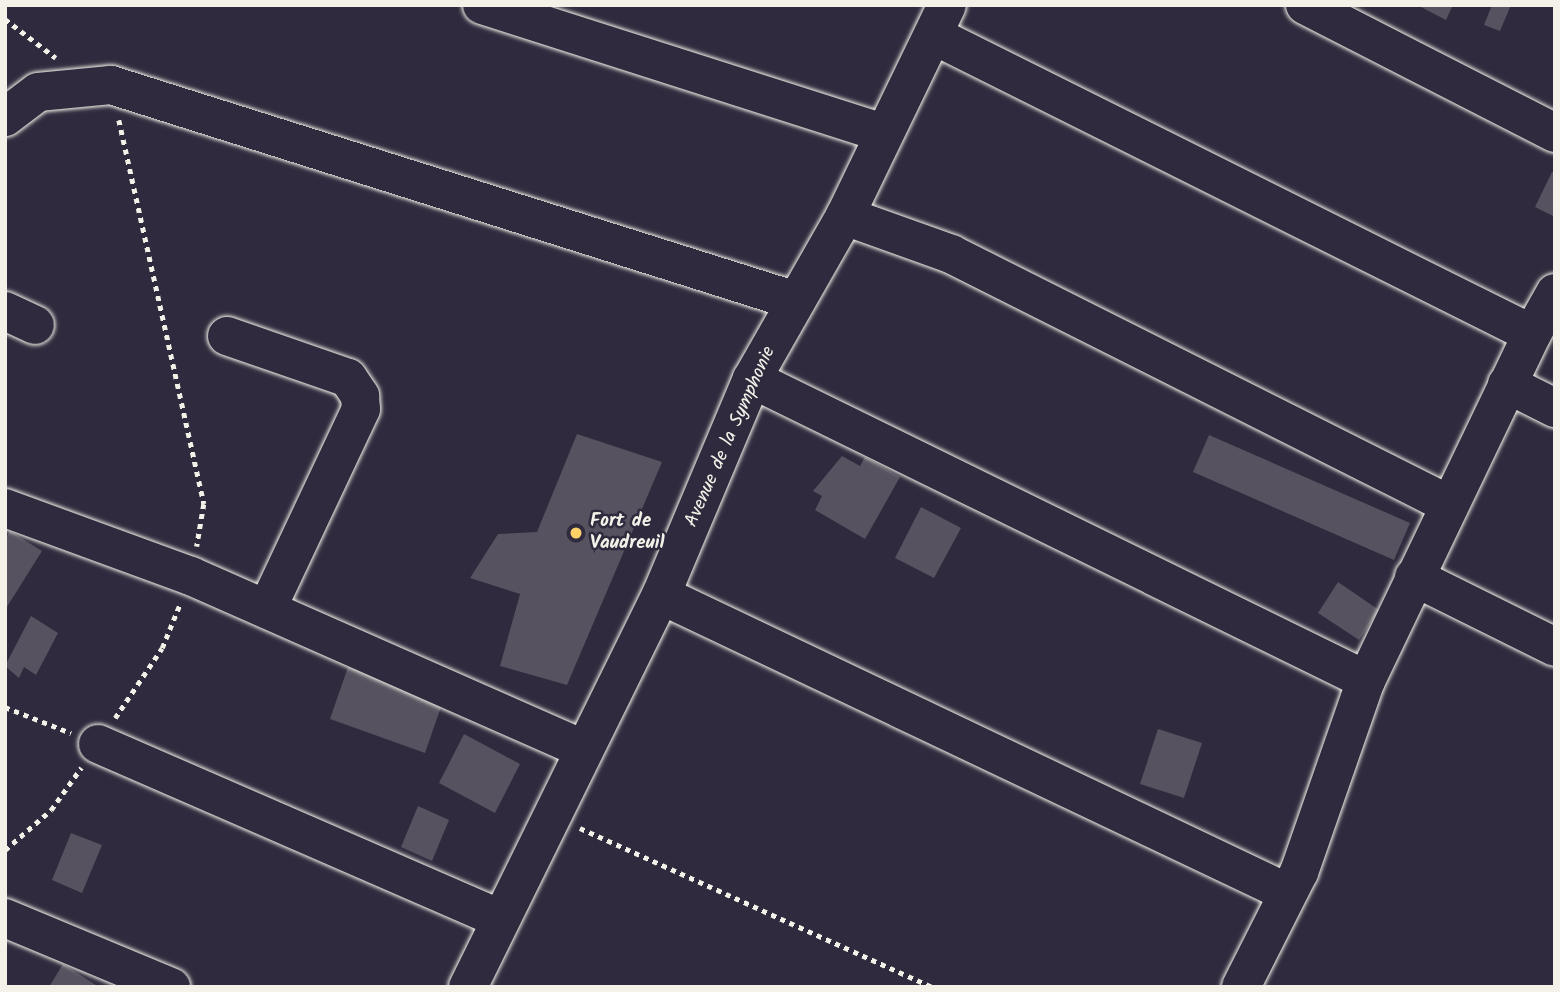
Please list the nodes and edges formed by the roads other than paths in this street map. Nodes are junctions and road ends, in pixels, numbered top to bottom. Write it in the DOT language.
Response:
graph roads {
  1 [pos="482,5"];
  2 [pos="1305,5"];
  3 [pos="940,20"];
  4 [pos="5,117"];
  5 [pos="881,132"];
  6 [pos="1555,133"];
  7 [pos="845,216"];
  8 [pos="1555,293"];
  9 [pos="796,301"];
  10 [pos="1532,334"];
  11 [pos="227,336"];
  12 [pos="752,379"];
  13 [pos="1507,384"];
  14 [pos="1555,408"];
  15 [pos="1446,503"];
  16 [pos="5,508"];
  17 [pos="1415,577"];
  18 [pos="661,595"];
  19 [pos="267,609"];
  20 [pos="1555,647"];
  21 [pos="1366,680"];
  22 [pos="98,744"];
  23 [pos="584,749"];
  24 [pos="1288,893"];
  25 [pos="5,918"];
  26 [pos="500,919"];
  27 [pos="171,987"];
  28 [pos="467,987"];
  29 [pos="1241,987"];
  1 -- 5 [label="street"];
  2 -- 6 [label="street"];
  3 -- 5 [label="street, Avenue de la Symphonie"];
  3 -- 10 [label="street"];
  4 -- 9 [label="street"];
  5 -- 7 [label="street, Avenue de la Symphonie"];
  7 -- 9 [label="street, Avenue de la Symphonie"];
  7 -- 15 [label="street"];
  8 -- 10 [label="street"];
  9 -- 12 [label="street, Avenue de la Symphonie"];
  10 -- 13 [label="street"];
  11 -- 19 [label="street"];
  12 -- 18 [label="street, Avenue de la Symphonie"];
  12 -- 21 [label="street"];
  13 -- 14 [label="street"];
  13 -- 15 [label="street"];
  15 -- 17 [label="street"];
  16 -- 19 [label="street"];
  17 -- 20 [label="street"];
  17 -- 21 [label="street"];
  18 -- 23 [label="street, Avenue de la Symphonie"];
  18 -- 24 [label="street"];
  19 -- 23 [label="street"];
  21 -- 24 [label="street"];
  22 -- 26 [label="street"];
  23 -- 26 [label="street, Avenue de la Symphonie"];
  24 -- 29 [label="street"];
  25 -- 27 [label="street"];
  26 -- 28 [label="street, Avenue de la Symphonie"];
}
